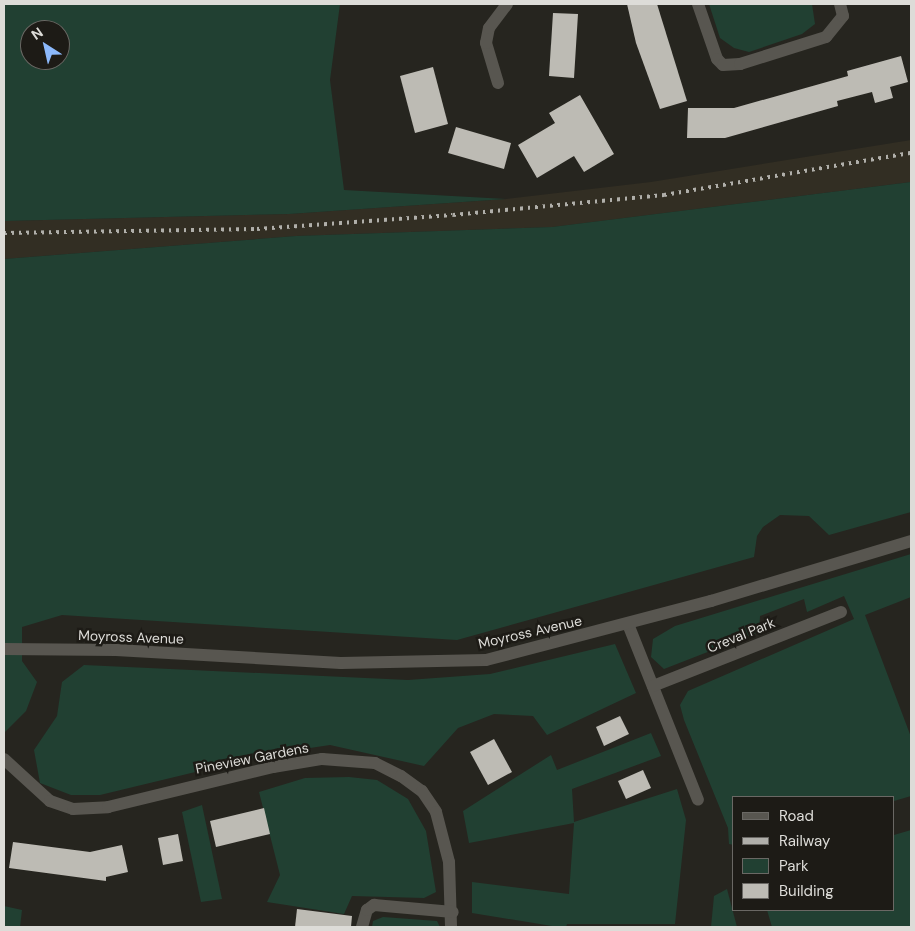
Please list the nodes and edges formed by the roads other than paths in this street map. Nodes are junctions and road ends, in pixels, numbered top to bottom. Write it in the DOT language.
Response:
graph roads {
  1 [pos="507,4"];
  2 [pos="698,4"];
  3 [pos="840,4"];
  4 [pos="498,83"];
  5 [pos="911,541"];
  6 [pos="840,612"];
  7 [pos="628,624"];
  8 [pos="4,649"];
  9 [pos="653,686"];
  10 [pos="4,759"];
  11 [pos="698,800"];
  12 [pos="453,912"];
  13 [pos="362,927"];
  14 [pos="451,927"];
  1 -- 4 [label="street"];
  2 -- 3 [label="street"];
  5 -- 7 [label="street, Moyross Avenue"];
  6 -- 9 [label="street, Creval Park"];
  7 -- 8 [label="street, Moyross Avenue"];
  7 -- 9 [label="street"];
  9 -- 11 [label="street"];
  10 -- 12 [label="street, Pineview Gardens"];
  12 -- 13 [label="street"];
  12 -- 14 [label="street, Pineview Gardens"];
}
